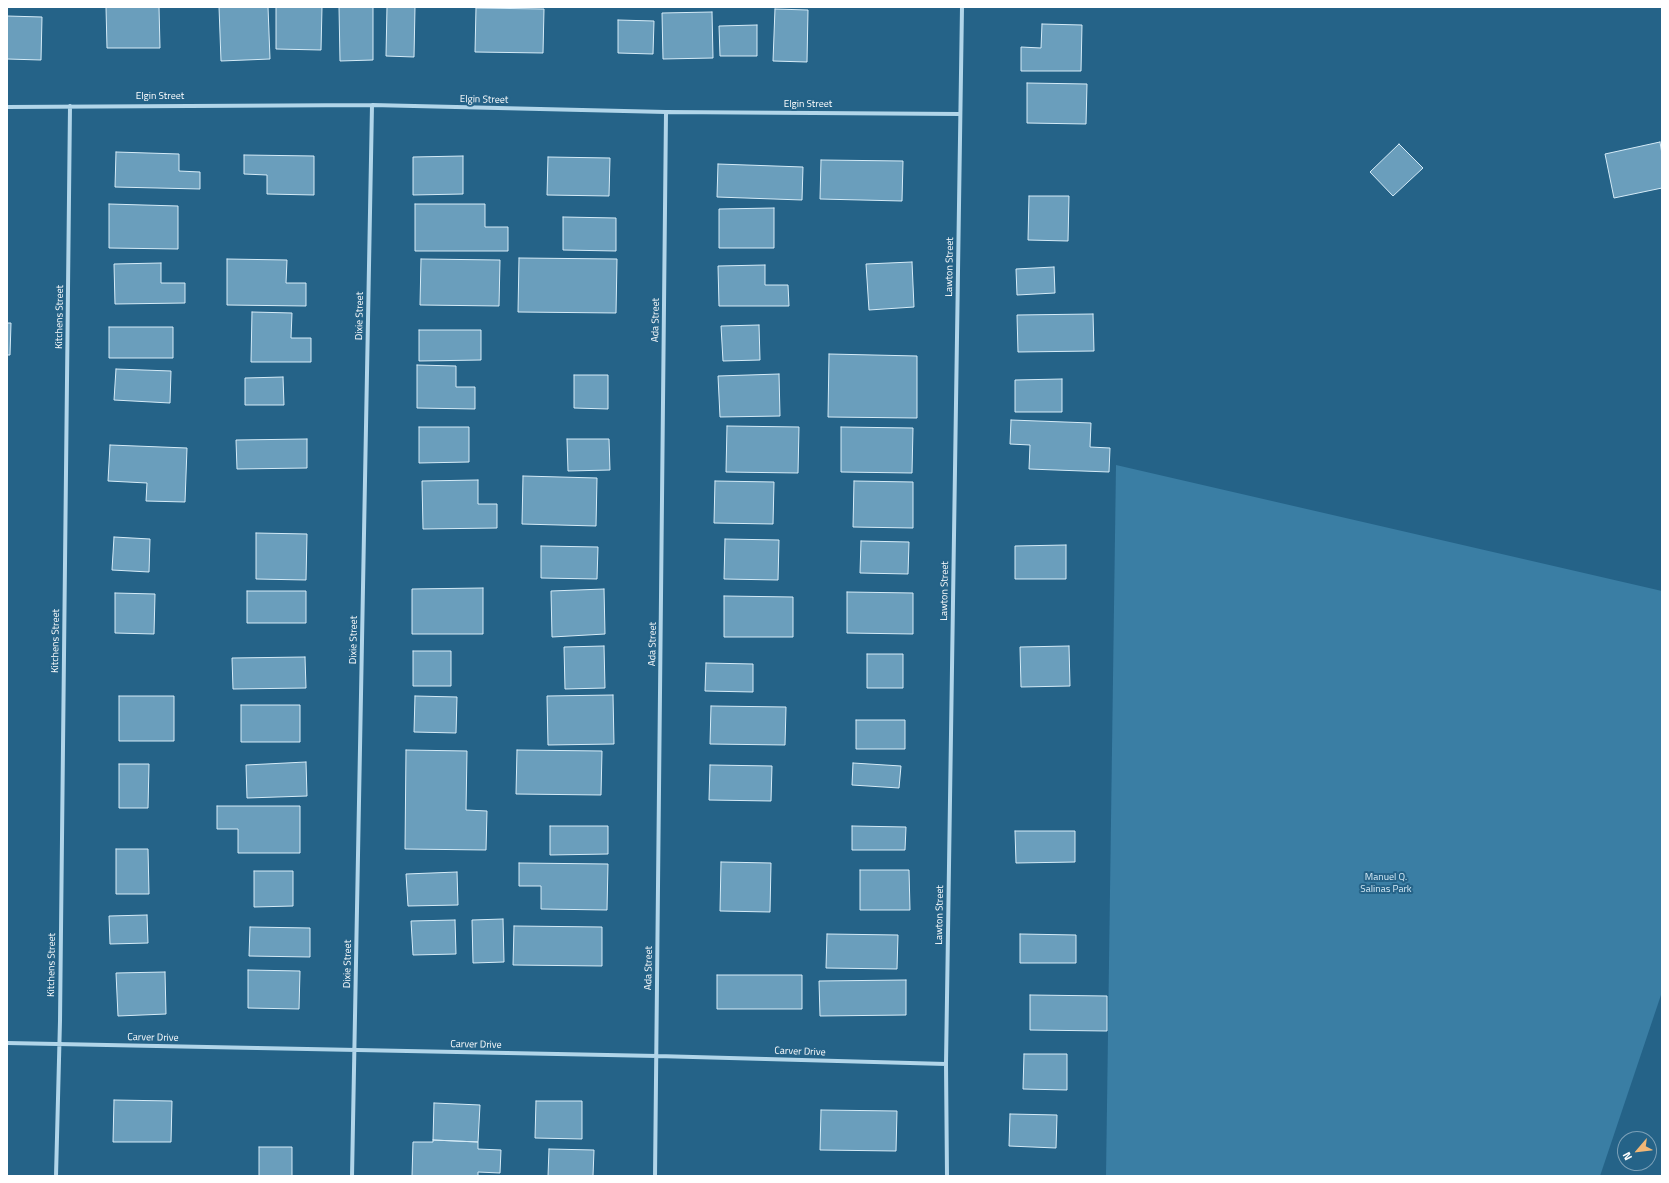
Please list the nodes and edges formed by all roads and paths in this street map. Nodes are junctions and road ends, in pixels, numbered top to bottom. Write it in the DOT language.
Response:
graph roads {
  1 [pos="962,7"];
  2 [pos="372,105"];
  3 [pos="70,106"];
  4 [pos="7,107"];
  5 [pos="666,112"];
  6 [pos="960,114"];
  7 [pos="7,1044"];
  8 [pos="59,1044"];
  9 [pos="354,1051"];
  10 [pos="657,1056"];
  11 [pos="946,1064"];
  12 [pos="56,1176"];
  13 [pos="352,1176"];
  14 [pos="656,1176"];
  15 [pos="947,1176"];
  1 -- 6 [label="street, Lawton Street"];
  2 -- 3 [label="street, Elgin Street"];
  2 -- 5 [label="street, Elgin Street"];
  2 -- 9 [label="street, Dixie Street"];
  3 -- 4 [label="street, Elgin Street"];
  3 -- 8 [label="street, Kitchens Street"];
  5 -- 6 [label="street, Elgin Street"];
  5 -- 10 [label="street, Ada Street"];
  6 -- 11 [label="street, Lawton Street"];
  7 -- 8 [label="street, Carver Drive"];
  8 -- 9 [label="street, Carver Drive"];
  8 -- 12 [label="street, Kitchens Street"];
  9 -- 10 [label="street, Carver Drive"];
  9 -- 13 [label="street, Dixie Street"];
  10 -- 11 [label="street, Carver Drive"];
  10 -- 14 [label="street, Ada Street"];
  11 -- 15 [label="street, Lawton Street"];
}
